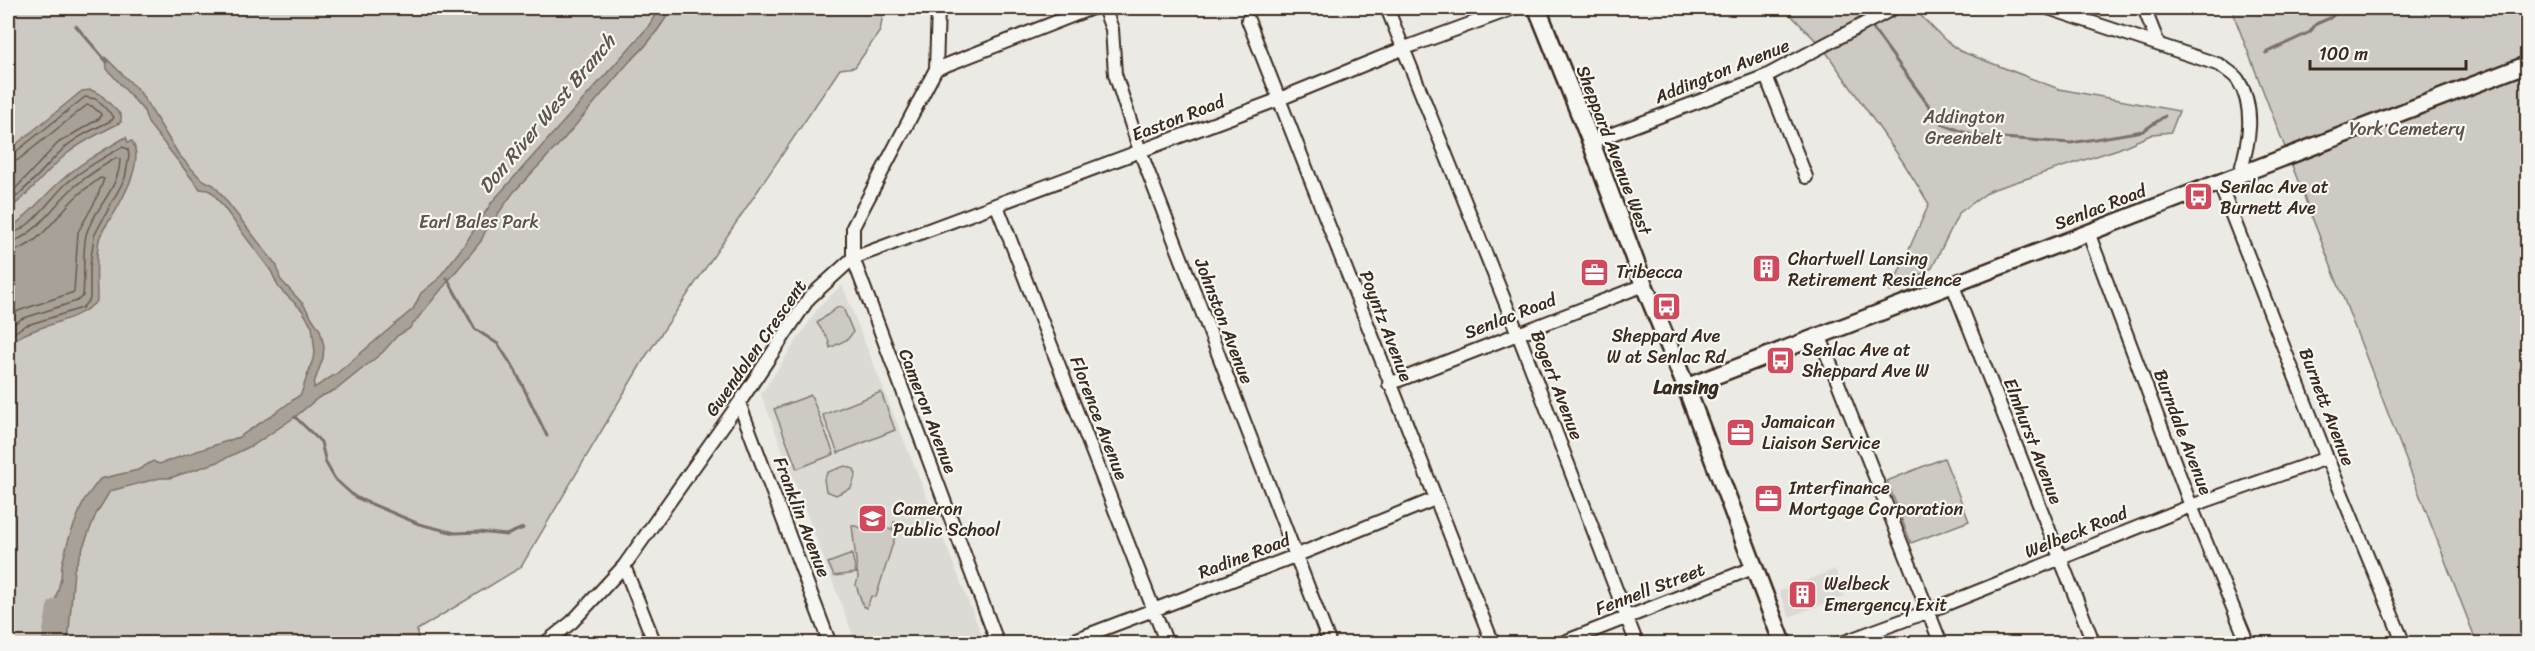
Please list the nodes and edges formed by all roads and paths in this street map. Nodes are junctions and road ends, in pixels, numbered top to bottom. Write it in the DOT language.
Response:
graph roads {
  1 [pos="938,8"];
  2 [pos="1092,8"];
  3 [pos="1104,8"];
  4 [pos="1387,8"];
  5 [pos="1514,8"];
  6 [pos="1537,8"];
  7 [pos="1894,8"];
  8 [pos="2048,8"];
  9 [pos="2144,8"];
  10 [pos="1248,20"];
  11 [pos="2158,43"];
  12 [pos="1402,48"];
  13 [pos="2528,64"];
  14 [pos="936,69"];
  15 [pos="1766,76"];
  16 [pos="1278,99"];
  17 [pos="1591,141"];
  18 [pos="1140,151"];
  19 [pos="2240,173"];
  20 [pos="1806,177"];
  21 [pos="2219,182"];
  22 [pos="997,206"];
  23 [pos="2088,232"];
  24 [pos="853,258"];
  25 [pos="1644,285"];
  26 [pos="1953,286"];
  27 [pos="1518,333"];
  28 [pos="1820,337"];
  29 [pos="1389,384"];
  30 [pos="1686,387"];
  31 [pos="739,403"];
  32 [pos="2327,458"];
  33 [pos="1435,499"];
  34 [pos="2192,506"];
  35 [pos="1295,556"];
  36 [pos="2059,557"];
  37 [pos="624,566"];
  38 [pos="1753,568"];
  39 [pos="1154,610"];
  40 [pos="1929,611"];
  41 [pos="1627,618"];
  42 [pos="544,644"];
  43 [pos="655,644"];
  44 [pos="830,644"];
  45 [pos="998,644"];
  46 [pos="1064,644"];
  47 [pos="1167,644"];
  48 [pos="1330,644"];
  49 [pos="1493,644"];
  50 [pos="1558,644"];
  51 [pos="1636,644"];
  52 [pos="1783,644"];
  53 [pos="1839,644"];
  54 [pos="1941,644"];
  55 [pos="2094,644"];
  56 [pos="2248,644"];
  57 [pos="2403,644"];
  1 -- 14 [label="street"];
  2 -- 14 [label="street"];
  3 -- 18 [label="street, Johnston Avenue"];
  4 -- 12 [label="street, Bogert Avenue"];
  5 -- 12 [label="street, Easton Road"];
  6 -- 17 [label="main road, Sheppard Avenue West"];
  7 -- 15 [label="street, Addington Avenue"];
  8 -- 11 [label="street"];
  9 -- 11 [label="street"];
  10 -- 16 [label="street, Poyntz Avenue"];
  11 -- 19 [label="street"];
  12 -- 16 [label="street, Easton Road"];
  12 -- 27 [label="street, Bogert Avenue"];
  13 -- 19 [label="street, Senlac Road"];
  14 -- 24 [label="street"];
  15 -- 17 [label="street, Addington Avenue"];
  15 -- 20 [label="street"];
  16 -- 18 [label="street, Easton Road"];
  16 -- 29 [label="street, Poyntz Avenue"];
  17 -- 25 [label="main road, Sheppard Avenue West"];
  18 -- 22 [label="street, Easton Road"];
  18 -- 35 [label="street, Johnston Avenue"];
  19 -- 21 [label="street, Senlac Road"];
  21 -- 23 [label="street, Senlac Road"];
  21 -- 32 [label="street, Burnett Avenue"];
  22 -- 24 [label="street, Easton Road"];
  22 -- 39 [label="street, Florence Avenue"];
  23 -- 26 [label="street, Senlac Road"];
  23 -- 34 [label="street, Burndale Avenue"];
  24 -- 31 [label="street, Gwendolen Crescent"];
  24 -- 45 [label="street, Cameron Avenue"];
  25 -- 27 [label="street, Senlac Road"];
  25 -- 30 [label="main road, Sheppard Avenue West"];
  26 -- 28 [label="street, Senlac Road"];
  26 -- 36 [label="street, Elmhurst Avenue"];
  27 -- 29 [label="street, Senlac Road"];
  27 -- 41 [label="street, Bogert Avenue"];
  28 -- 30 [label="street, Senlac Road"];
  28 -- 40 [label="street"];
  29 -- 33 [label="street, Poyntz Avenue"];
  30 -- 38 [label="main road, Sheppard Avenue West"];
  31 -- 37 [label="street, Gwendolen Crescent"];
  31 -- 44 [label="street, Franklin Avenue"];
  32 -- 34 [label="street, Welbeck Road"];
  32 -- 57 [label="street, Burnett Avenue"];
  33 -- 35 [label="street, Radine Road"];
  33 -- 49 [label="street, Poyntz Avenue"];
  34 -- 36 [label="street, Welbeck Road"];
  34 -- 56 [label="street, Burndale Avenue"];
  35 -- 39 [label="street, Radine Road"];
  35 -- 48 [label="street, Johnston Avenue"];
  36 -- 40 [label="street, Welbeck Road"];
  36 -- 55 [label="street, Elmhurst Avenue"];
  37 -- 42 [label="street, Gwendolen Crescent"];
  37 -- 43 [label="street"];
  38 -- 41 [label="street, Fennell Street"];
  38 -- 52 [label="main road, Sheppard Avenue West"];
  39 -- 46 [label="street, Radine Road"];
  39 -- 47 [label="street, Florence Avenue"];
  40 -- 53 [label="street, Welbeck Road"];
  40 -- 54 [label="street"];
  41 -- 50 [label="street, Fennell Street"];
  41 -- 51 [label="street, Bogert Avenue"];
}
